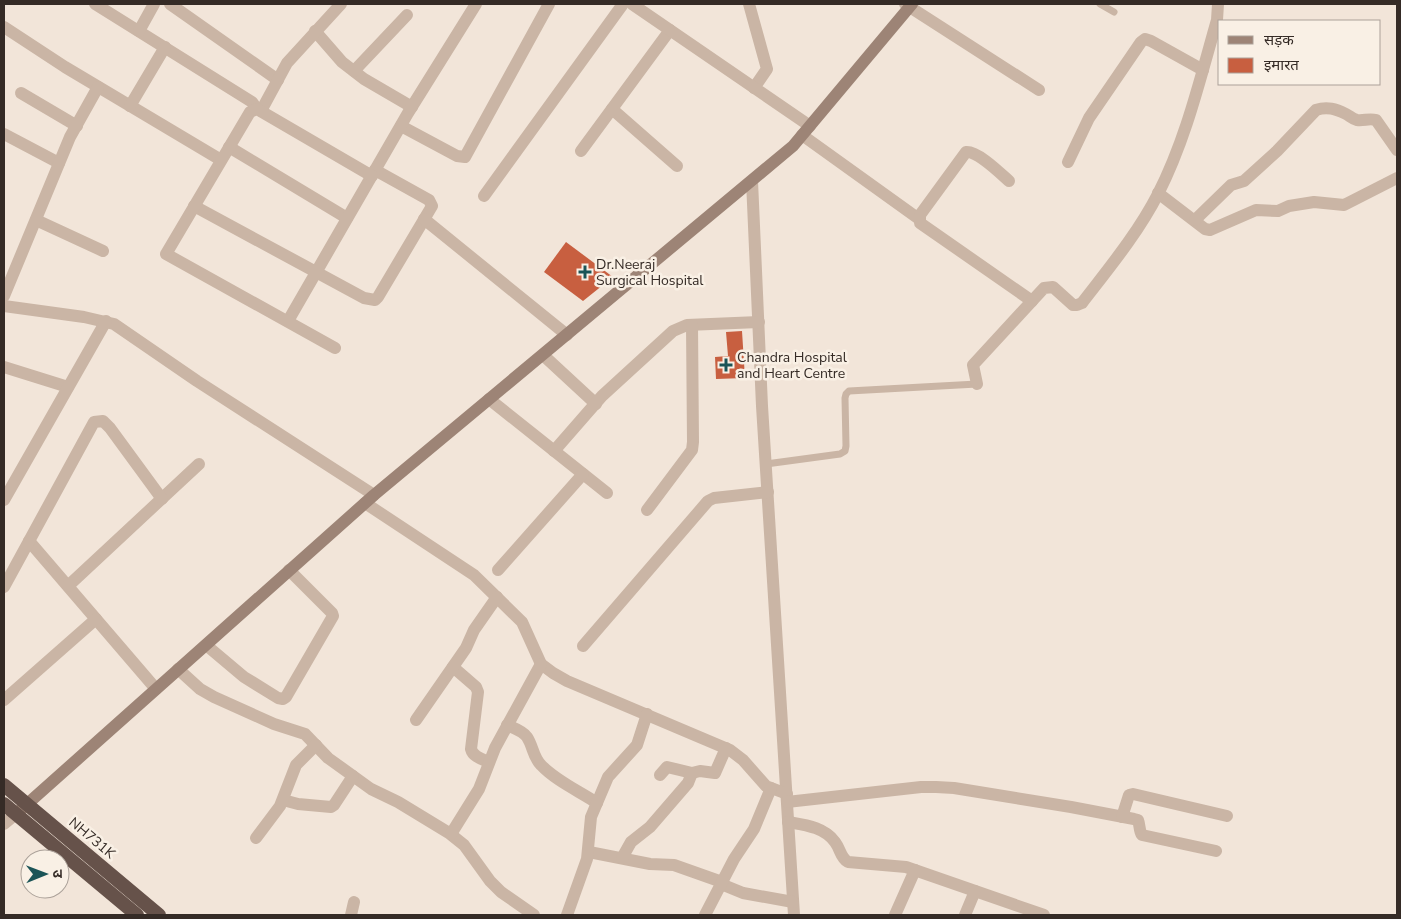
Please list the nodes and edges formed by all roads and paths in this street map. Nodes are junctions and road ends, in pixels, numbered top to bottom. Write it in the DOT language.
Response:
graph roads {
  1 [pos="95,4"];
  2 [pos="154,4"];
  3 [pos="170,4"];
  4 [pos="341,4"];
  5 [pos="476,4"];
  6 [pos="548,4"];
  7 [pos="623,4"];
  8 [pos="632,4"];
  9 [pos="1100,4"];
  10 [pos="1218,4"];
  11 [pos="909,5"];
  12 [pos="752,7"];
  13 [pos="1114,12"];
  14 [pos="407,15"];
  15 [pos="4,27"];
  16 [pos="670,30"];
  17 [pos="139,31"];
  18 [pos="315,31"];
  19 [pos="165,47"];
  20 [pos="1203,70"];
  21 [pos="354,71"];
  22 [pos="278,80"];
  23 [pos="98,87"];
  24 [pos="754,88"];
  25 [pos="1039,90"];
  26 [pos="21,93"];
  27 [pos="130,106"];
  28 [pos="412,107"];
  29 [pos="612,109"];
  30 [pos="259,110"];
  31 [pos="77,126"];
  32 [pos="400,126"];
  33 [pos="806,131"];
  34 [pos="4,134"];
  35 [pos="229,147"];
  36 [pos="1397,150"];
  37 [pos="581,151"];
  38 [pos="222,160"];
  39 [pos="1068,162"];
  40 [pos="59,163"];
  41 [pos="677,166"];
  42 [pos="374,173"];
  43 [pos="1397,178"];
  44 [pos="752,181"];
  45 [pos="1009,181"];
  46 [pos="1158,193"];
  47 [pos="484,196"];
  48 [pos="194,206"];
  49 [pos="347,218"];
  50 [pos="424,219"];
  51 [pos="919,219"];
  52 [pos="36,220"];
  53 [pos="1194,220"];
  54 [pos="103,252"];
  55 [pos="316,273"];
  56 [pos="4,296"];
  57 [pos="1032,301"];
  58 [pos="4,306"];
  59 [pos="106,321"];
  60 [pos="288,321"];
  61 [pos="759,322"];
  62 [pos="692,325"];
  63 [pos="567,335"];
  64 [pos="335,348"];
  65 [pos="543,355"];
  66 [pos="4,367"];
  67 [pos="977,384"];
  68 [pos="68,387"];
  69 [pos="489,399"];
  70 [pos="596,404"];
  71 [pos="554,451"];
  72 [pos="200,464"];
  73 [pos="766,464"];
  74 [pos="582,474"];
  75 [pos="768,492"];
  76 [pos="607,493"];
  77 [pos="162,499"];
  78 [pos="370,499"];
  79 [pos="4,500"];
  80 [pos="647,510"];
  81 [pos="29,541"];
  82 [pos="289,570"];
  83 [pos="498,570"];
  84 [pos="68,586"];
  85 [pos="4,587"];
  86 [pos="497,597"];
  87 [pos="96,619"];
  88 [pos="206,645"];
  89 [pos="583,646"];
  90 [pos="541,664"];
  91 [pos="453,666"];
  92 [pos="178,669"];
  93 [pos="156,689"];
  94 [pos="4,700"];
  95 [pos="646,714"];
  96 [pos="416,720"];
  97 [pos="507,725"];
  98 [pos="316,744"];
  99 [pos="726,748"];
  100 [pos="489,762"];
  101 [pos="692,773"];
  102 [pos="660,775"];
  103 [pos="353,776"];
  104 [pos="4,786"];
  105 [pos="771,788"];
  106 [pos="787,798"];
  107 [pos="283,800"];
  108 [pos="597,803"];
  109 [pos="4,804"];
  110 [pos="27,804"];
  111 [pos="16,814"];
  112 [pos="1227,816"];
  113 [pos="1122,817"];
  114 [pos="788,822"];
  115 [pos="4,824"];
  116 [pos="451,834"];
  117 [pos="256,838"];
  118 [pos="1216,851"];
  119 [pos="589,852"];
  120 [pos="622,858"];
  121 [pos="915,870"];
  122 [pos="721,883"];
  123 [pos="975,890"];
  124 [pos="354,902"];
  125 [pos="793,902"];
  126 [pos="137,915"];
  127 [pos="159,915"];
  128 [pos="351,915"];
  129 [pos="534,915"];
  130 [pos="568,915"];
  131 [pos="705,915"];
  132 [pos="794,915"];
  133 [pos="895,915"];
  134 [pos="965,915"];
  135 [pos="1044,915"];
  1 -- 17 [label="street"];
  2 -- 17 [label="street"];
  3 -- 22 [label="street"];
  4 -- 18 [label="street"];
  5 -- 28 [label="street"];
  6 -- 32 [label="street"];
  7 -- 47 [label="street"];
  8 -- 16 [label="street"];
  9 -- 13 [label="lane"];
  10 -- 20 [label="street"];
  11 -- 25 [label="street"];
  11 -- 33 [label="main road"];
  12 -- 24 [label="street"];
  14 -- 21 [label="street"];
  15 -- 23 [label="street"];
  16 -- 24 [label="street"];
  16 -- 29 [label="street"];
  17 -- 19 [label="street"];
  18 -- 21 [label="street"];
  18 -- 22 [label="street"];
  19 -- 27 [label="street"];
  19 -- 30 [label="street"];
  20 -- 39 [label="street"];
  20 -- 46 [label="street"];
  21 -- 28 [label="street"];
  22 -- 30 [label="street"];
  23 -- 27 [label="street"];
  23 -- 31 [label="street"];
  24 -- 33 [label="street"];
  26 -- 31 [label="street"];
  27 -- 38 [label="street"];
  28 -- 32 [label="street"];
  29 -- 37 [label="street"];
  29 -- 41 [label="street"];
  30 -- 35 [label="street"];
  30 -- 42 [label="street"];
  31 -- 40 [label="street"];
  32 -- 42 [label="street"];
  33 -- 44 [label="main road"];
  33 -- 51 [label="street"];
  34 -- 40 [label="street"];
  35 -- 38 [label="street"];
  35 -- 49 [label="street"];
  36 -- 53 [label="street"];
  38 -- 48 [label="street"];
  40 -- 52 [label="street"];
  42 -- 49 [label="street"];
  42 -- 50 [label="street"];
  43 -- 53 [label="street"];
  44 -- 61 [label="street"];
  44 -- 63 [label="main road"];
  45 -- 51 [label="street"];
  46 -- 53 [label="street"];
  46 -- 57 [label="street"];
  48 -- 55 [label="street"];
  48 -- 60 [label="street"];
  49 -- 55 [label="street"];
  50 -- 55 [label="street"];
  50 -- 63 [label="street"];
  51 -- 57 [label="street"];
  52 -- 54 [label="street"];
  52 -- 56 [label="street"];
  55 -- 60 [label="street"];
  57 -- 67 [label="street"];
  58 -- 59 [label="street"];
  59 -- 68 [label="street"];
  59 -- 78 [label="street"];
  60 -- 64 [label="street"];
  61 -- 62 [label="street"];
  61 -- 73 [label="street"];
  62 -- 70 [label="street"];
  62 -- 80 [label="street"];
  63 -- 65 [label="main road"];
  65 -- 69 [label="main road"];
  65 -- 70 [label="street"];
  66 -- 68 [label="street"];
  67 -- 73 [label="lane"];
  68 -- 79 [label="street"];
  69 -- 71 [label="street"];
  69 -- 78 [label="main road"];
  70 -- 71 [label="street"];
  71 -- 74 [label="street"];
  72 -- 77 [label="street"];
  73 -- 75 [label="street"];
  74 -- 76 [label="street"];
  74 -- 83 [label="street"];
  75 -- 89 [label="street"];
  75 -- 106 [label="street"];
  77 -- 81 [label="street"];
  77 -- 84 [label="street"];
  78 -- 82 [label="main road"];
  78 -- 86 [label="street"];
  81 -- 84 [label="street"];
  81 -- 85 [label="street"];
  82 -- 88 [label="main road"];
  82 -- 88 [label="street"];
  84 -- 87 [label="street"];
  86 -- 90 [label="street"];
  86 -- 91 [label="street"];
  87 -- 93 [label="street"];
  87 -- 94 [label="street"];
  88 -- 92 [label="main road"];
  90 -- 95 [label="street"];
  90 -- 97 [label="street"];
  91 -- 96 [label="street"];
  91 -- 100 [label="street"];
  92 -- 93 [label="main road"];
  92 -- 98 [label="street"];
  93 -- 110 [label="main road"];
  95 -- 99 [label="street"];
  95 -- 108 [label="street"];
  97 -- 100 [label="street"];
  97 -- 108 [label="street"];
  98 -- 103 [label="street"];
  98 -- 107 [label="street"];
  99 -- 101 [label="street"];
  99 -- 105 [label="street"];
  100 -- 116 [label="street"];
  101 -- 102 [label="street"];
  101 -- 120 [label="street"];
  103 -- 107 [label="street"];
  103 -- 116 [label="street"];
  104 -- 110 [label="highway, NH731K"];
  105 -- 106 [label="street"];
  105 -- 122 [label="street"];
  106 -- 113 [label="street"];
  106 -- 114 [label="street"];
  107 -- 117 [label="street"];
  108 -- 119 [label="street"];
  109 -- 111 [label="highway"];
  110 -- 111 [label="main road"];
  110 -- 127 [label="highway, NH731K"];
  111 -- 115 [label="street"];
  111 -- 126 [label="highway"];
  112 -- 113 [label="street"];
  113 -- 118 [label="street"];
  114 -- 121 [label="street"];
  114 -- 125 [label="street"];
  116 -- 129 [label="street"];
  119 -- 120 [label="street"];
  119 -- 130 [label="street"];
  120 -- 122 [label="street"];
  121 -- 123 [label="street"];
  121 -- 133 [label="street"];
  122 -- 125 [label="street"];
  122 -- 131 [label="street"];
  123 -- 134 [label="street"];
  123 -- 135 [label="street"];
  124 -- 128 [label="street"];
  125 -- 132 [label="street"];
}
